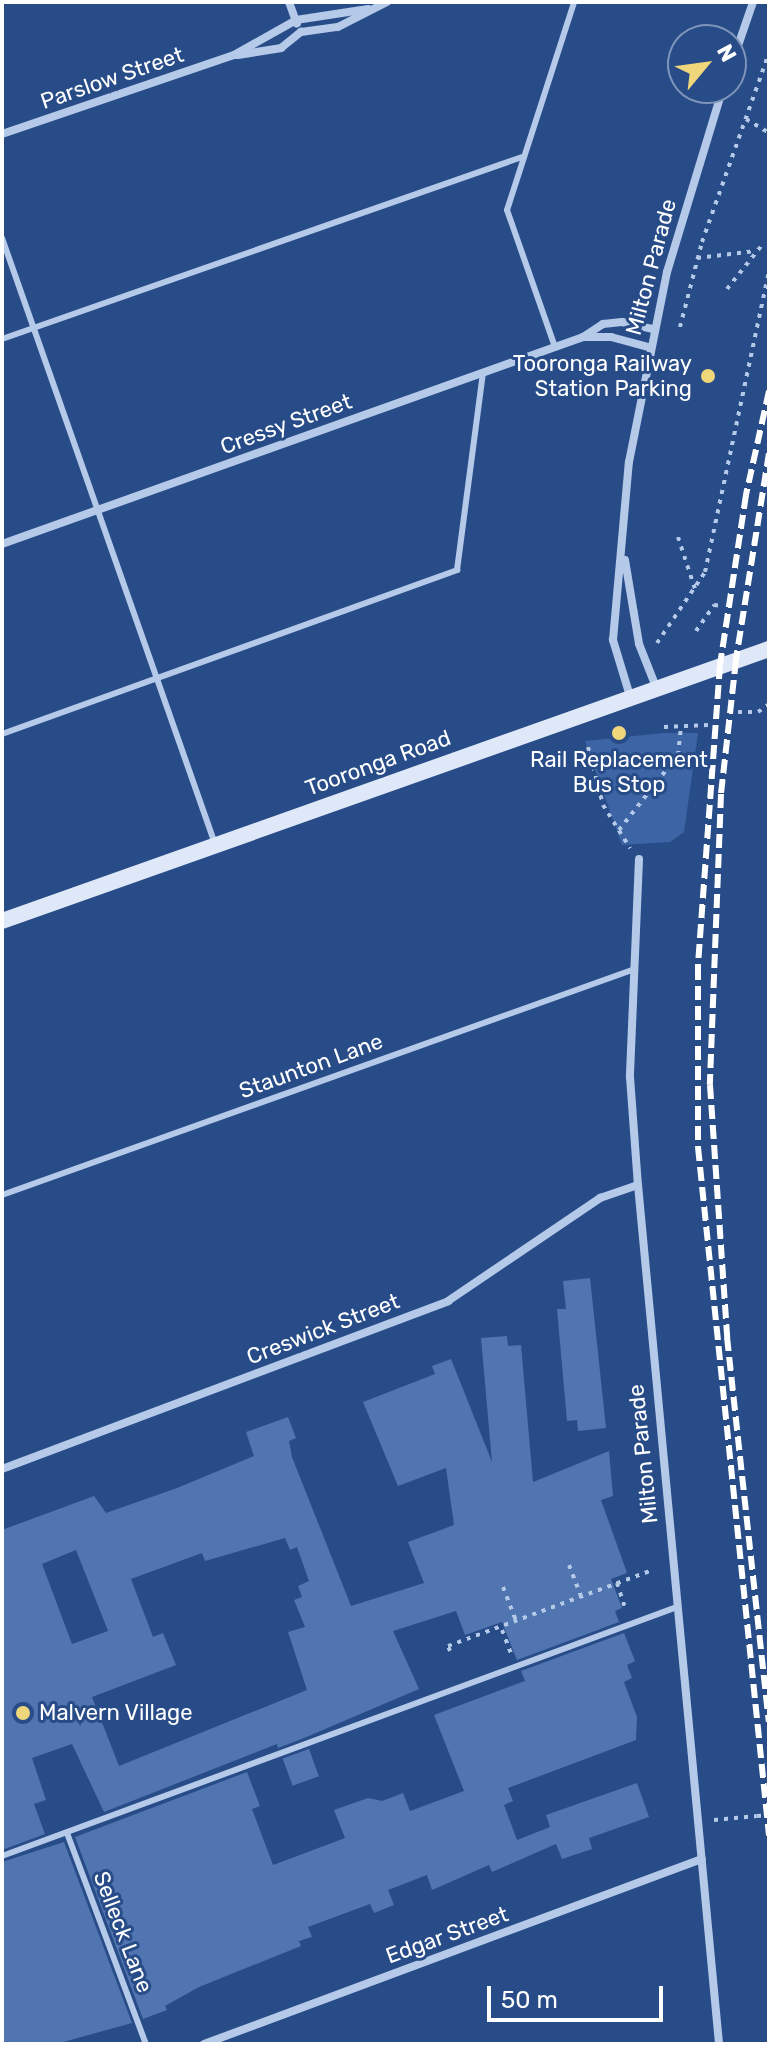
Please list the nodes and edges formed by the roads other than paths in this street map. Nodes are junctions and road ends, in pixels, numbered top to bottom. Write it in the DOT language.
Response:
graph roads {
  1 [pos="289,2"];
  2 [pos="387,2"];
  3 [pos="574,2"];
  4 [pos="753,2"];
  5 [pos="368,9"];
  6 [pos="296,20"];
  7 [pos="745,24"];
  8 [pos="301,32"];
  9 [pos="234,55"];
  10 [pos="718,104"];
  11 [pos="2,134"];
  12 [pos="522,157"];
  13 [pos="2,238"];
  14 [pos="34,327"];
  15 [pos="653,329"];
  16 [pos="583,337"];
  17 [pos="2,339"];
  18 [pos="555,347"];
  19 [pos="649,347"];
  20 [pos="483,373"];
  21 [pos="96,511"];
  22 [pos="2,544"];
  23 [pos="624,555"];
  24 [pos="769,649"];
  25 [pos="156,680"];
  26 [pos="656,687"];
  27 [pos="630,696"];
  28 [pos="2,734"];
  29 [pos="215,844"];
  30 [pos="639,859"];
  31 [pos="2,921"];
  32 [pos="632,970"];
  33 [pos="638,1185"];
  34 [pos="2,1195"];
  35 [pos="2,1469"];
  36 [pos="677,1607"];
  37 [pos="67,1833"];
  38 [pos="2,1856"];
  39 [pos="702,1859"];
  40 [pos="146,2044"];
  41 [pos="204,2044"];
  42 [pos="719,2044"];
  1 -- 6 [label="street"];
  2 -- 5 [label="street, Parslow Street"];
  3 -- 12 [label="lane"];
  4 -- 7 [label="street"];
  5 -- 6 [label="street, Parslow Street"];
  5 -- 8 [label="street, Parslow Street"];
  6 -- 8 [label="street"];
  6 -- 9 [label="street, Parslow Street"];
  8 -- 9 [label="street, Parslow Street"];
  9 -- 11 [label="street, Parslow Street"];
  10 -- 15 [label="street, Milton Parade"];
  12 -- 14 [label="lane"];
  12 -- 18 [label="lane"];
  13 -- 14 [label="lane"];
  14 -- 17 [label="lane"];
  14 -- 21 [label="lane"];
  15 -- 16 [label="street, Cressy Street"];
  15 -- 19 [label="street, Milton Parade"];
  16 -- 18 [label="street, Cressy Street"];
  16 -- 19 [label="street, Cressy Street"];
  18 -- 20 [label="street, Cressy Street"];
  19 -- 23 [label="street, Milton Parade"];
  20 -- 21 [label="street, Cressy Street"];
  20 -- 25 [label="lane"];
  21 -- 22 [label="street, Cressy Street"];
  21 -- 25 [label="lane"];
  23 -- 26 [label="street, Milton Parade"];
  23 -- 27 [label="street, Milton Parade"];
  24 -- 26 [label="main road, Tooronga Road"];
  25 -- 28 [label="lane"];
  25 -- 29 [label="lane"];
  26 -- 27 [label="main road, Tooronga Road"];
  27 -- 29 [label="main road, Tooronga Road"];
  29 -- 31 [label="main road, Tooronga Road"];
  30 -- 32 [label="street, Milton Parade"];
  32 -- 33 [label="street, Milton Parade"];
  32 -- 34 [label="lane, Staunton Lane"];
  33 -- 35 [label="street, Creswick Street"];
  33 -- 36 [label="street, Milton Parade"];
  36 -- 37 [label="lane"];
  36 -- 39 [label="street, Milton Parade"];
  37 -- 38 [label="lane"];
  37 -- 40 [label="lane, Selleck Lane"];
  39 -- 41 [label="street, Edgar Street"];
  39 -- 42 [label="street, Milton Parade"];
}
